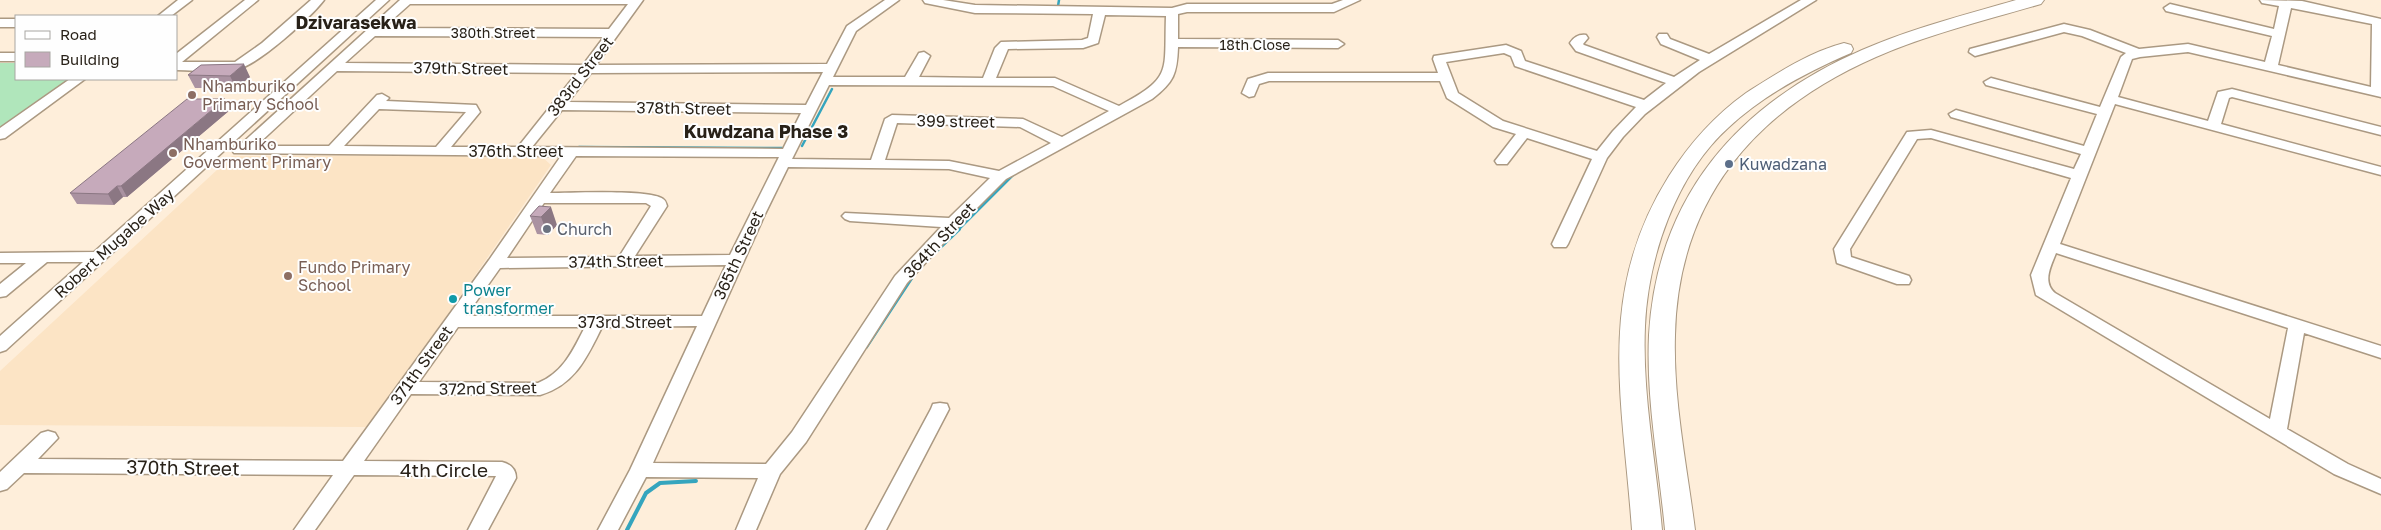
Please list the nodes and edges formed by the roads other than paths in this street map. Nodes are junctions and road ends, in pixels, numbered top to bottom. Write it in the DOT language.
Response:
graph roads {
  1 [pos="186,0"];
  2 [pos="252,0"];
  3 [pos="318,0"];
  4 [pos="383,0"];
  5 [pos="407,0"];
  6 [pos="637,0"];
  7 [pos="893,0"];
  8 [pos="929,0"];
  9 [pos="1354,0"];
  10 [pos="1810,0"];
  11 [pos="1995,0"];
  12 [pos="2035,0"];
  13 [pos="2266,0"];
  14 [pos="2286,4"];
  15 [pos="998,5"];
  16 [pos="1068,5"];
  17 [pos="2170,8"];
  18 [pos="1100,10"];
  19 [pos="1172,12"];
  20 [pos="165,15"];
  21 [pos="2380,19"];
  22 [pos="0,23"];
  23 [pos="15,23"];
  24 [pos="372,32"];
  25 [pos="613,33"];
  26 [pos="2280,34"];
  27 [pos="1663,37"];
  28 [pos="1582,38"];
  29 [pos="1171,43"];
  30 [pos="1338,44"];
  31 [pos="1976,52"];
  32 [pos="2138,53"];
  33 [pos="924,56"];
  34 [pos="0,57"];
  35 [pos="15,57"];
  36 [pos="178,59"];
  37 [pos="1711,60"];
  38 [pos="178,66"];
  39 [pos="2271,66"];
  40 [pos="335,67"];
  41 [pos="587,69"];
  42 [pos="829,74"];
  43 [pos="1446,77"];
  44 [pos="77,80"];
  45 [pos="910,81"];
  46 [pos="988,81"];
  47 [pos="1674,82"];
  48 [pos="1991,82"];
  49 [pos="1248,93"];
  50 [pos="2379,93"];
  51 [pos="556,106"];
  52 [pos="1647,106"];
  53 [pos="2107,106"];
  54 [pos="812,109"];
  55 [pos="1119,111"];
  56 [pos="1956,114"];
  57 [pos="2213,126"];
  58 [pos="2381,131"];
  59 [pos="1524,133"];
  60 [pos="0,135"];
  61 [pos="1061,142"];
  62 [pos="219,149"];
  63 [pos="243,150"];
  64 [pos="332,151"];
  65 [pos="440,151"];
  66 [pos="522,151"];
  67 [pos="572,151"];
  68 [pos="2088,152"];
  69 [pos="1600,157"];
  70 [pos="786,158"];
  71 [pos="1502,160"];
  72 [pos="877,163"];
  73 [pos="2381,171"];
  74 [pos="2078,175"];
  75 [pos="1001,176"];
  76 [pos="541,198"];
  77 [pos="850,216"];
  78 [pos="953,223"];
  79 [pos="1560,244"];
  80 [pos="2051,246"];
  81 [pos="98,257"];
  82 [pos="0,258"];
  83 [pos="42,258"];
  84 [pos="624,260"];
  85 [pos="737,260"];
  86 [pos="495,263"];
  87 [pos="1903,280"];
  88 [pos="0,292"];
  89 [pos="453,322"];
  90 [pos="596,322"];
  91 [pos="707,322"];
  92 [pos="2297,326"];
  93 [pos="0,346"];
  94 [pos="2381,352"];
  95 [pos="404,388"];
  96 [pos="940,409"];
  97 [pos="2277,432"];
  98 [pos="48,438"];
  99 [pos="20,466"];
  100 [pos="346,469"];
  101 [pos="640,470"];
  102 [pos="771,471"];
  103 [pos="0,484"];
  104 [pos="2381,487"];
  105 [pos="304,530"];
  106 [pos="478,530"];
  107 [pos="608,530"];
  108 [pos="746,530"];
  109 [pos="876,530"];
  110 [pos="1647,530"];
  111 [pos="1680,530"];
  1 -- 20 [label="street"];
  2 -- 36 [label="street"];
  3 -- 38 [label="street"];
  4 -- 62 [label="street, Robert Mugabe Way"];
  5 -- 6 [label="street"];
  5 -- 24 [label="street"];
  6 -- 25 [label="street, 383rd Street"];
  7 -- 42 [label="street, 365th Street"];
  8 -- 15 [label="street"];
  9 -- 19 [label="street"];
  10 -- 37 [label="street"];
  11 -- 110 [label="highway"];
  12 -- 111 [label="highway"];
  13 -- 14 [label="street"];
  14 -- 21 [label="street"];
  14 -- 26 [label="street"];
  15 -- 16 [label="street"];
  16 -- 18 [label="street"];
  17 -- 26 [label="street"];
  18 -- 19 [label="street"];
  18 -- 46 [label="street"];
  19 -- 29 [label="street, 364th Street"];
  21 -- 50 [label="street"];
  22 -- 23 [label="street"];
  24 -- 25 [label="street, 380th Street"];
  24 -- 40 [label="street"];
  25 -- 41 [label="street, 383rd Street"];
  26 -- 39 [label="street"];
  27 -- 37 [label="street"];
  28 -- 47 [label="street"];
  29 -- 30 [label="street, 18th Close"];
  29 -- 55 [label="street, 364th Street"];
  31 -- 32 [label="street"];
  32 -- 39 [label="street"];
  32 -- 53 [label="street"];
  33 -- 45 [label="street"];
  34 -- 35 [label="street"];
  37 -- 47 [label="street"];
  39 -- 50 [label="street"];
  40 -- 41 [label="street, 379th Street"];
  40 -- 63 [label="street"];
  41 -- 42 [label="street"];
  41 -- 51 [label="street, 383rd Street"];
  42 -- 45 [label="street"];
  42 -- 54 [label="street, 365th Street"];
  43 -- 49 [label="street"];
  43 -- 52 [label="street"];
  43 -- 59 [label="street"];
  44 -- 60 [label="street"];
  45 -- 46 [label="street"];
  46 -- 55 [label="street"];
  47 -- 52 [label="street"];
  48 -- 53 [label="street"];
  51 -- 54 [label="street, 378th Street"];
  51 -- 66 [label="street, 383rd Street"];
  52 -- 69 [label="street"];
  53 -- 57 [label="street"];
  53 -- 68 [label="street"];
  54 -- 70 [label="street, 365th Street"];
  55 -- 61 [label="street, 364th Street"];
  56 -- 68 [label="street"];
  57 -- 58 [label="street"];
  57 -- 73 [label="street"];
  59 -- 69 [label="street"];
  59 -- 71 [label="street"];
  61 -- 72 [label="street, 399 street"];
  61 -- 75 [label="street, 364th Street"];
  62 -- 63 [label="street, 376th Street"];
  62 -- 81 [label="street, Robert Mugabe Way"];
  63 -- 64 [label="street, 376th Street"];
  64 -- 65 [label="street, 376th Street"];
  64 -- 65 [label="street"];
  65 -- 66 [label="street, 376th Street"];
  66 -- 67 [label="street, 376th Street"];
  67 -- 70 [label="street, 376th Street"];
  67 -- 76 [label="street, 371th Street"];
  68 -- 74 [label="street"];
  69 -- 79 [label="street"];
  70 -- 72 [label="street, 376th Street"];
  70 -- 85 [label="street, 365th Street"];
  72 -- 75 [label="street, 376th Street"];
  74 -- 80 [label="street"];
  74 -- 87 [label="street"];
  75 -- 78 [label="street, 364th Street"];
  76 -- 84 [label="street"];
  76 -- 86 [label="street, 371th Street"];
  77 -- 78 [label="street"];
  78 -- 102 [label="street, 364th Street"];
  80 -- 92 [label="street"];
  80 -- 97 [label="street"];
  81 -- 83 [label="street"];
  81 -- 93 [label="street, Robert Mugabe Way"];
  82 -- 83 [label="street"];
  83 -- 88 [label="street"];
  84 -- 85 [label="street, 374th Street"];
  84 -- 86 [label="street, 374th Street"];
  85 -- 91 [label="street, 365th Street"];
  86 -- 89 [label="street, 371th Street"];
  89 -- 90 [label="street, 373rd Street"];
  89 -- 95 [label="street, 371th Street"];
  90 -- 91 [label="street, 373rd Street"];
  90 -- 95 [label="street, 372nd Street"];
  91 -- 101 [label="street, 365th Street"];
  92 -- 94 [label="street"];
  92 -- 97 [label="street"];
  95 -- 100 [label="street, 371th Street"];
  96 -- 109 [label="street"];
  97 -- 104 [label="street"];
  98 -- 99 [label="street"];
  99 -- 100 [label="street, 370th Street"];
  99 -- 103 [label="street"];
  100 -- 105 [label="street, 371th Street"];
  100 -- 106 [label="street, 4th Circle"];
  101 -- 102 [label="street"];
  101 -- 107 [label="street, 365th Street"];
  102 -- 108 [label="street, 364th Street"];
}
